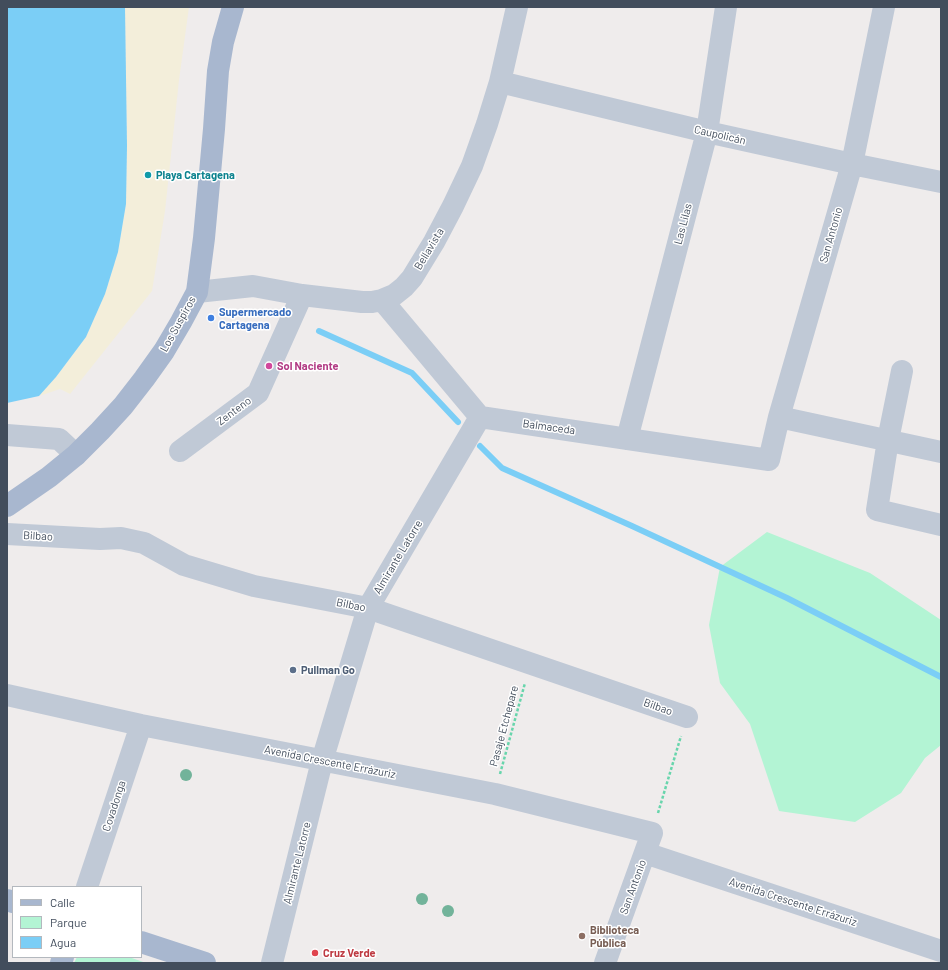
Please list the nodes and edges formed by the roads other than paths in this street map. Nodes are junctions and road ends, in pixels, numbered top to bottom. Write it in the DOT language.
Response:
graph roads {
  1 [pos="233,7"];
  2 [pos="517,7"];
  3 [pos="726,7"];
  4 [pos="884,7"];
  5 [pos="500,82"];
  6 [pos="707,132"];
  7 [pos="852,164"];
  8 [pos="941,182"];
  9 [pos="197,292"];
  10 [pos="302,295"];
  11 [pos="382,300"];
  12 [pos="902,371"];
  13 [pos="480,417"];
  14 [pos="779,417"];
  15 [pos="7,435"];
  16 [pos="627,439"];
  17 [pos="888,440"];
  18 [pos="180,451"];
  19 [pos="941,452"];
  20 [pos="76,455"];
  21 [pos="768,460"];
  22 [pos="7,506"];
  23 [pos="941,525"];
  24 [pos="7,534"];
  25 [pos="368,608"];
  26 [pos="7,695"];
  27 [pos="687,717"];
  28 [pos="141,726"];
  29 [pos="322,761"];
  30 [pos="649,843"];
  31 [pos="87,886"];
  32 [pos="142,942"];
  33 [pos="928,953"];
  34 [pos="205,963"];
  35 [pos="272,963"];
  36 [pos="605,963"];
  1 -- 9 [label="main road, Los Suspiros"];
  2 -- 5 [label="street, Bellavista"];
  3 -- 6 [label="street, Las Lilas"];
  4 -- 7 [label="street, San Antonio"];
  5 -- 6 [label="street, Caupolicán"];
  5 -- 11 [label="street, Bellavista"];
  6 -- 7 [label="street, Caupolicán"];
  6 -- 16 [label="street, Las Lilas"];
  7 -- 8 [label="street, Caupolicán"];
  7 -- 14 [label="street, San Antonio"];
  9 -- 10 [label="street, Bellavista"];
  9 -- 20 [label="main road, Los Suspiros"];
  10 -- 11 [label="street, Bellavista"];
  10 -- 18 [label="street, Zenteno"];
  11 -- 13 [label="street"];
  12 -- 17 [label="street"];
  13 -- 16 [label="street, Balmaceda"];
  13 -- 25 [label="street, Almirante Latorre"];
  14 -- 17 [label="street"];
  14 -- 21 [label="street, San Antonio"];
  15 -- 20 [label="street"];
  16 -- 21 [label="street, Balmaceda"];
  17 -- 19 [label="street"];
  17 -- 23 [label="street"];
  20 -- 22 [label="main road, Los Suspiros"];
  24 -- 25 [label="street, Bilbao"];
  25 -- 27 [label="street, Bilbao"];
  25 -- 29 [label="street, Almirante Latorre"];
  26 -- 28 [label="street, Avenida Crescente Errázuriz"];
  28 -- 29 [label="street, Avenida Crescente Errázuriz"];
  28 -- 31 [label="street, Covadonga"];
  29 -- 30 [label="street, Avenida Crescente Errázuriz"];
  29 -- 35 [label="street, Almirante Latorre"];
  30 -- 33 [label="street, Avenida Crescente Errázuriz"];
  30 -- 36 [label="street, San Antonio"];
  32 -- 34 [label="main road"];
}
